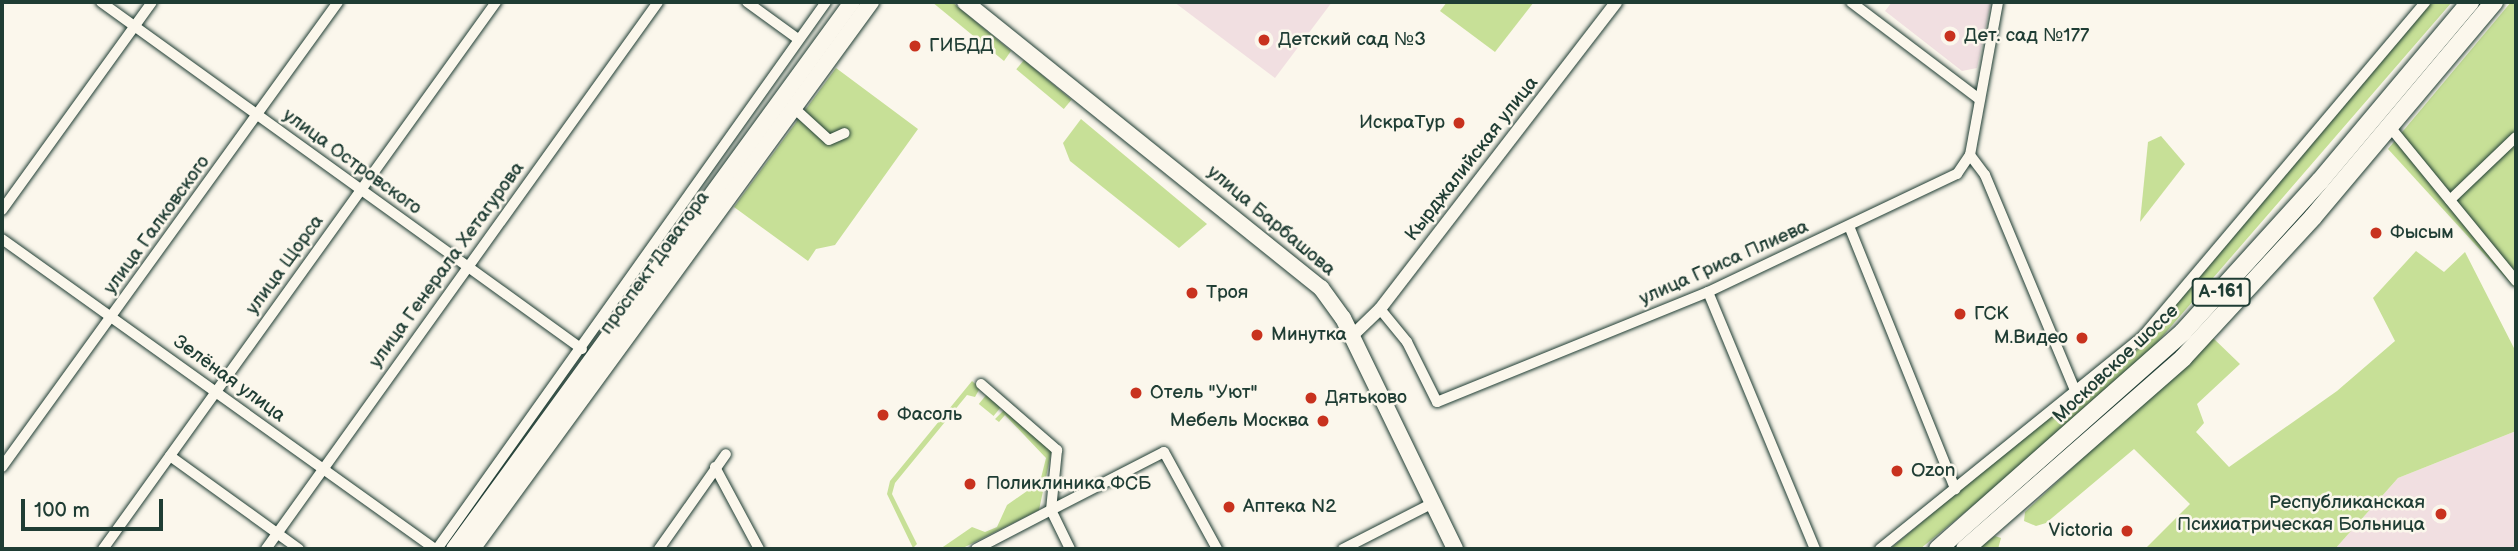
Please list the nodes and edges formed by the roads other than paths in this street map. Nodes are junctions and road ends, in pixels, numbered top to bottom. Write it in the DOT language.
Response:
graph roads {
  1 [pos="101,2"];
  2 [pos="152,2"];
  3 [pos="338,2"];
  4 [pos="496,2"];
  5 [pos="658,2"];
  6 [pos="747,2"];
  7 [pos="826,2"];
  8 [pos="852,2"];
  9 [pos="871,2"];
  10 [pos="965,2"];
  11 [pos="1616,2"];
  12 [pos="1851,2"];
  13 [pos="1998,2"];
  14 [pos="2425,2"];
  15 [pos="2470,2"];
  16 [pos="2494,2"];
  17 [pos="134,26"];
  18 [pos="798,39"];
  19 [pos="1978,97"];
  20 [pos="794,108"];
  21 [pos="258,114"];
  22 [pos="2390,127"];
  23 [pos="845,133"];
  24 [pos="2516,137"];
  25 [pos="1970,155"];
  26 [pos="360,190"];
  27 [pos="2450,200"];
  28 [pos="2,210"];
  29 [pos="1849,226"];
  30 [pos="2,239"];
  31 [pos="467,267"];
  32 [pos="2516,281"];
  33 [pos="1708,292"];
  34 [pos="1380,309"];
  35 [pos="113,316"];
  36 [pos="1352,336"];
  37 [pos="582,349"];
  38 [pos="981,384"];
  39 [pos="2075,390"];
  40 [pos="215,392"];
  41 [pos="2,445"];
  42 [pos="12,453"];
  43 [pos="726,454"];
  44 [pos="170,456"];
  45 [pos="2,467"];
  46 [pos="715,467"];
  47 [pos="323,469"];
  48 [pos="1955,489"];
  49 [pos="1433,503"];
  50 [pos="1051,510"];
  51 [pos="277,534"];
  52 [pos="103,549"];
  53 [pos="265,549"];
  54 [pos="299,549"];
  55 [pos="436,549"];
  56 [pos="454,549"];
  57 [pos="472,549"];
  58 [pos="659,549"];
  59 [pos="759,549"];
  60 [pos="976,549"];
  61 [pos="1070,549"];
  62 [pos="1217,549"];
  63 [pos="1343,549"];
  64 [pos="1455,549"];
  65 [pos="1815,549"];
  66 [pos="1881,549"];
  67 [pos="1938,549"];
  68 [pos="1965,549"];
  1 -- 17 [label="street, улица Островского"];
  2 -- 17 [label="street"];
  3 -- 21 [label="street, улица Галковского"];
  4 -- 26 [label="street, улица Щорса"];
  5 -- 31 [label="street, улица Генерала Хетагурова"];
  6 -- 18 [label="street"];
  7 -- 18 [label="street, проспект Доватора"];
  8 -- 56 [label="main road, проспект Доватора"];
  9 -- 20 [label="main road, проспект Доватора"];
  10 -- 36 [label="main road, улица Барбашова"];
  11 -- 34 [label="street, Кырджалийская улица"];
  12 -- 19 [label="street"];
  13 -- 19 [label="street"];
  14 -- 39 [label="street"];
  15 -- 67 [label="highway, Московское шоссе / А-161"];
  16 -- 22 [label="highway, Московское шоссе / А-161"];
  17 -- 21 [label="street, улица Островского"];
  17 -- 28 [label="street"];
  18 -- 37 [label="street, проспект Доватора"];
  19 -- 25 [label="street"];
  20 -- 23 [label="street"];
  20 -- 57 [label="main road, проспект Доватора"];
  21 -- 26 [label="street, улица Островского"];
  21 -- 35 [label="street, улица Галковского"];
  22 -- 27 [label="street"];
  22 -- 68 [label="highway, Московское шоссе / А-161"];
  24 -- 27 [label="street"];
  25 -- 29 [label="street, улица Гриса Плиева"];
  25 -- 39 [label="street"];
  26 -- 31 [label="street, улица Островского"];
  26 -- 40 [label="street, улица Щорса"];
  27 -- 32 [label="street"];
  29 -- 33 [label="street, улица Гриса Плиева"];
  29 -- 48 [label="street"];
  30 -- 35 [label="street, Зелёная улица"];
  31 -- 37 [label="street, улица Островского"];
  31 -- 47 [label="street, улица Генерала Хетагурова"];
  33 -- 34 [label="street, улица Гриса Плиева"];
  33 -- 65 [label="street"];
  34 -- 36 [label="street, Кырджалийская улица"];
  35 -- 40 [label="street, Зелёная улица"];
  35 -- 42 [label="street, улица Галковского"];
  36 -- 49 [label="main road, улица Барбашова"];
  37 -- 55 [label="street, проспект Доватора"];
  38 -- 50 [label="street"];
  39 -- 48 [label="street"];
  40 -- 44 [label="street, улица Щорса"];
  40 -- 47 [label="street, Зелёная улица"];
  41 -- 42 [label="street"];
  42 -- 45 [label="street, улица Галковского"];
  43 -- 46 [label="street"];
  44 -- 51 [label="street"];
  44 -- 52 [label="street, улица Щорса"];
  46 -- 58 [label="street"];
  46 -- 59 [label="street"];
  47 -- 51 [label="street, улица Генерала Хетагурова"];
  47 -- 55 [label="street, Зелёная улица"];
  48 -- 66 [label="street"];
  49 -- 63 [label="street"];
  49 -- 64 [label="main road, улица Барбашова"];
  50 -- 60 [label="street"];
  50 -- 61 [label="street"];
  50 -- 62 [label="street"];
  51 -- 53 [label="street, улица Генерала Хетагурова"];
  51 -- 54 [label="street"];
}
